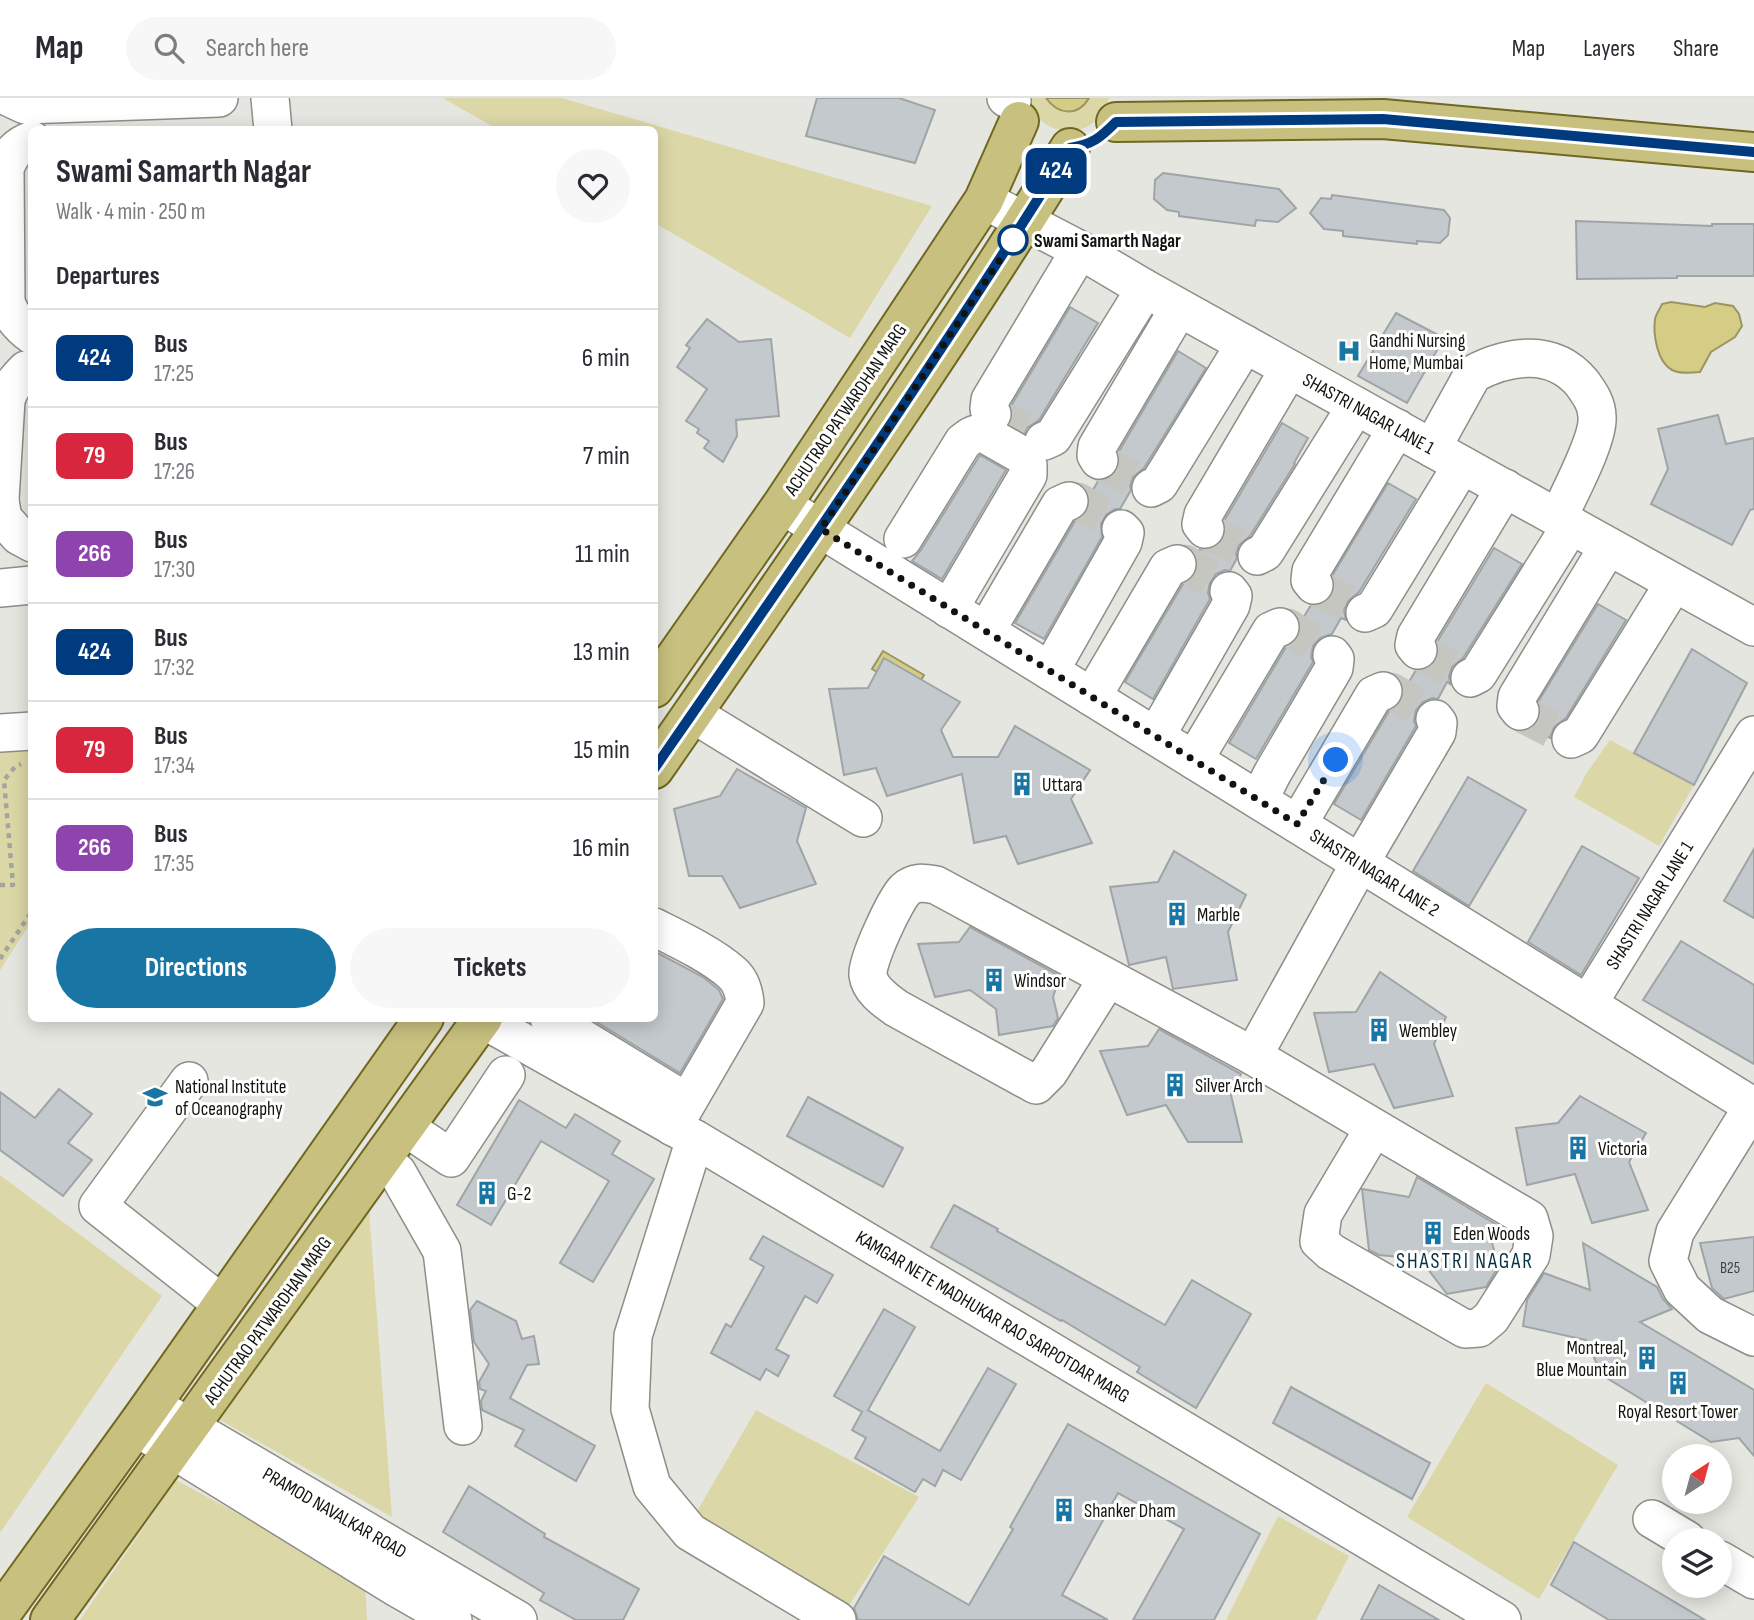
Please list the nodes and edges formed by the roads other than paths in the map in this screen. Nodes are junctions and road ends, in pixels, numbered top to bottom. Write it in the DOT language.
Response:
graph roads {
  1 [pos="10,98"];
  2 [pos="219,98"];
  3 [pos="270,98"];
  4 [pos="1012,105"];
  5 [pos="1385,105"];
  6 [pos="1121,110"];
  7 [pos="273,126"];
  8 [pos="28,142"];
  9 [pos="1070,148"];
  10 [pos="1754,152"];
  11 [pos="984,200"];
  12 [pos="1025,221"];
  13 [pos="1080,250"];
  14 [pos="1144,288"];
  15 [pos="1179,308"];
  16 [pos="28,333"];
  17 [pos="1245,344"];
  18 [pos="1289,369"];
  19 [pos="28,370"];
  20 [pos="1356,406"];
  21 [pos="992,414"];
  22 [pos="1397,428"];
  23 [pos="1044,441"];
  24 [pos="1447,456"];
  25 [pos="1099,460"];
  26 [pos="1151,488"];
  27 [pos="1505,488"];
  28 [pos="0,501"];
  29 [pos="1069,501"];
  30 [pos="782,505"];
  31 [pos="1565,522"];
  32 [pos="821,529"];
  33 [pos="1121,529"];
  34 [pos="1205,529"];
  35 [pos="903,539"];
  36 [pos="28,540"];
  37 [pos="1608,547"];
  38 [pos="1257,556"];
  39 [pos="1177,564"];
  40 [pos="1674,583"];
  41 [pos="1314,585"];
  42 [pos="28,586"];
  43 [pos="0,588"];
  44 [pos="1229,591"];
  45 [pos="949,609"];
  46 [pos="1366,613"];
  47 [pos="1280,627"];
  48 [pos="1754,627"];
  49 [pos="986,631"];
  50 [pos="1418,650"];
  51 [pos="1332,655"];
  52 [pos="1050,671"];
  53 [pos="1470,678"];
  54 [pos="658,682"];
  55 [pos="1383,691"];
  56 [pos="1092,697"];
  57 [pos="1520,711"];
  58 [pos="693,713"];
  59 [pos="1435,719"];
  60 [pos="28,731"];
  61 [pos="0,733"];
  62 [pos="1754,735"];
  63 [pos="1156,736"];
  64 [pos="1572,738"];
  65 [pos="1194,760"];
  66 [pos="658,763"];
  67 [pos="1259,800"];
  68 [pos="863,818"];
  69 [pos="1297,824"];
  70 [pos="1360,863"];
  71 [pos="658,929"];
  72 [pos="1108,978"];
  73 [pos="1588,1004"];
  74 [pos="421,1022"];
  75 [pos="479,1022"];
  76 [pos="487,1022"];
  77 [pos="555,1022"];
  78 [pos="1252,1056"];
  79 [pos="506,1075"];
  80 [pos="189,1081"];
  81 [pos="1753,1106"];
  82 [pos="685,1123"];
  83 [pos="405,1127"];
  84 [pos="1374,1128"];
  85 [pos="381,1160"];
  86 [pos="222,1304"];
  87 [pos="1754,1337"];
  88 [pos="144,1416"];
  89 [pos="463,1426"];
  90 [pos="181,1439"];
  91 [pos="1652,1519"];
  92 [pos="1667,1528"];
  93 [pos="1732,1567"];
  94 [pos="1754,1580"];
  95 [pos="401,1604"];
  96 [pos="0,1615"];
  97 [pos="50,1620"];
  98 [pos="453,1620"];
  99 [pos="518,1620"];
  100 [pos="837,1620"];
  101 [pos="1502,1620"];
  1 -- 2 [label="street"];
  3 -- 7 [label="street"];
  4 -- 9 [label="main road"];
  4 -- 11 [label="main road, ACHUTRAO PATWARDHAN MARG"];
  5 -- 6 [label="main road"];
  5 -- 10 [label="main road"];
  6 -- 9 [label="main road"];
  8 -- 16 [label="street"];
  9 -- 12 [label="main road"];
  11 -- 12 [label="street, SHASTRI NAGAR LANE 1"];
  11 -- 30 [label="main road, ACHUTRAO PATWARDHAN MARG"];
  12 -- 13 [label="street, SHASTRI NAGAR LANE 1"];
  12 -- 32 [label="main road"];
  13 -- 14 [label="street, SHASTRI NAGAR LANE 1"];
  13 -- 21 [label="street"];
  14 -- 15 [label="street, SHASTRI NAGAR LANE 1"];
  14 -- 23 [label="street"];
  15 -- 17 [label="street, SHASTRI NAGAR LANE 1"];
  15 -- 25 [label="street"];
  17 -- 18 [label="street, SHASTRI NAGAR LANE 1"];
  17 -- 26 [label="street"];
  18 -- 20 [label="street, SHASTRI NAGAR LANE 1"];
  18 -- 34 [label="street"];
  19 -- 28 [label="street"];
  20 -- 22 [label="street, SHASTRI NAGAR LANE 1"];
  20 -- 38 [label="street"];
  22 -- 24 [label="street, SHASTRI NAGAR LANE 1"];
  22 -- 41 [label="street"];
  24 -- 27 [label="street, SHASTRI NAGAR LANE 1"];
  24 -- 31 [label="street"];
  24 -- 46 [label="street"];
  27 -- 31 [label="street, SHASTRI NAGAR LANE 1"];
  27 -- 50 [label="street"];
  28 -- 36 [label="street"];
  29 -- 49 [label="street"];
  30 -- 32 [label="street, SHASTRI NAGAR LANE 2"];
  30 -- 54 [label="main road, ACHUTRAO PATWARDHAN MARG"];
  31 -- 37 [label="street, SHASTRI NAGAR LANE 1"];
  31 -- 53 [label="street"];
  32 -- 45 [label="street, SHASTRI NAGAR LANE 2"];
  32 -- 58 [label="main road"];
  33 -- 52 [label="street"];
  35 -- 45 [label="street"];
  37 -- 40 [label="street, SHASTRI NAGAR LANE 1"];
  37 -- 57 [label="street"];
  39 -- 56 [label="street"];
  40 -- 48 [label="street, SHASTRI NAGAR LANE 1"];
  40 -- 64 [label="street"];
  42 -- 43 [label="street"];
  44 -- 63 [label="street"];
  45 -- 49 [label="street, SHASTRI NAGAR LANE 2"];
  47 -- 65 [label="street"];
  49 -- 52 [label="street, SHASTRI NAGAR LANE 2"];
  51 -- 67 [label="street"];
  52 -- 56 [label="street, SHASTRI NAGAR LANE 2"];
  55 -- 69 [label="street"];
  56 -- 63 [label="street, SHASTRI NAGAR LANE 2"];
  58 -- 66 [label="main road"];
  58 -- 68 [label="street"];
  59 -- 70 [label="street"];
  60 -- 61 [label="street"];
  62 -- 73 [label="street, SHASTRI NAGAR LANE 1"];
  63 -- 65 [label="street, SHASTRI NAGAR LANE 2"];
  65 -- 67 [label="street, SHASTRI NAGAR LANE 2"];
  67 -- 69 [label="street, SHASTRI NAGAR LANE 2"];
  69 -- 70 [label="street, SHASTRI NAGAR LANE 2"];
  70 -- 73 [label="street, SHASTRI NAGAR LANE 2"];
  70 -- 78 [label="street"];
  71 -- 82 [label="street"];
  72 -- 72 [label="street"];
  72 -- 78 [label="street"];
  73 -- 81 [label="street, SHASTRI NAGAR LANE 2"];
  74 -- 86 [label="main road"];
  75 -- 83 [label="main road, ACHUTRAO PATWARDHAN MARG"];
  76 -- 82 [label="street, KAMGAR NETE MADHUKAR RAO SARPOTDAR MARG"];
  77 -- 82 [label="street"];
  78 -- 84 [label="street"];
  79 -- 83 [label="street"];
  80 -- 86 [label="street"];
  81 -- 87 [label="street"];
  82 -- 100 [label="street"];
  82 -- 101 [label="street, KAMGAR NETE MADHUKAR RAO SARPOTDAR MARG"];
  83 -- 85 [label="main road, ACHUTRAO PATWARDHAN MARG"];
  84 -- 84 [label="street"];
  85 -- 89 [label="street"];
  85 -- 90 [label="main road, ACHUTRAO PATWARDHAN MARG"];
  86 -- 88 [label="main road"];
  88 -- 90 [label="street, PRAMOD NAVALKAR ROAD"];
  88 -- 96 [label="main road"];
  90 -- 95 [label="street, PRAMOD NAVALKAR ROAD"];
  90 -- 97 [label="main road, ACHUTRAO PATWARDHAN MARG"];
  90 -- 99 [label="street, PRAMOD NAVALKAR ROAD"];
  91 -- 92 [label="street"];
  93 -- 94 [label="street"];
  95 -- 98 [label="street, PRAMOD NAVALKAR ROAD"];
}
